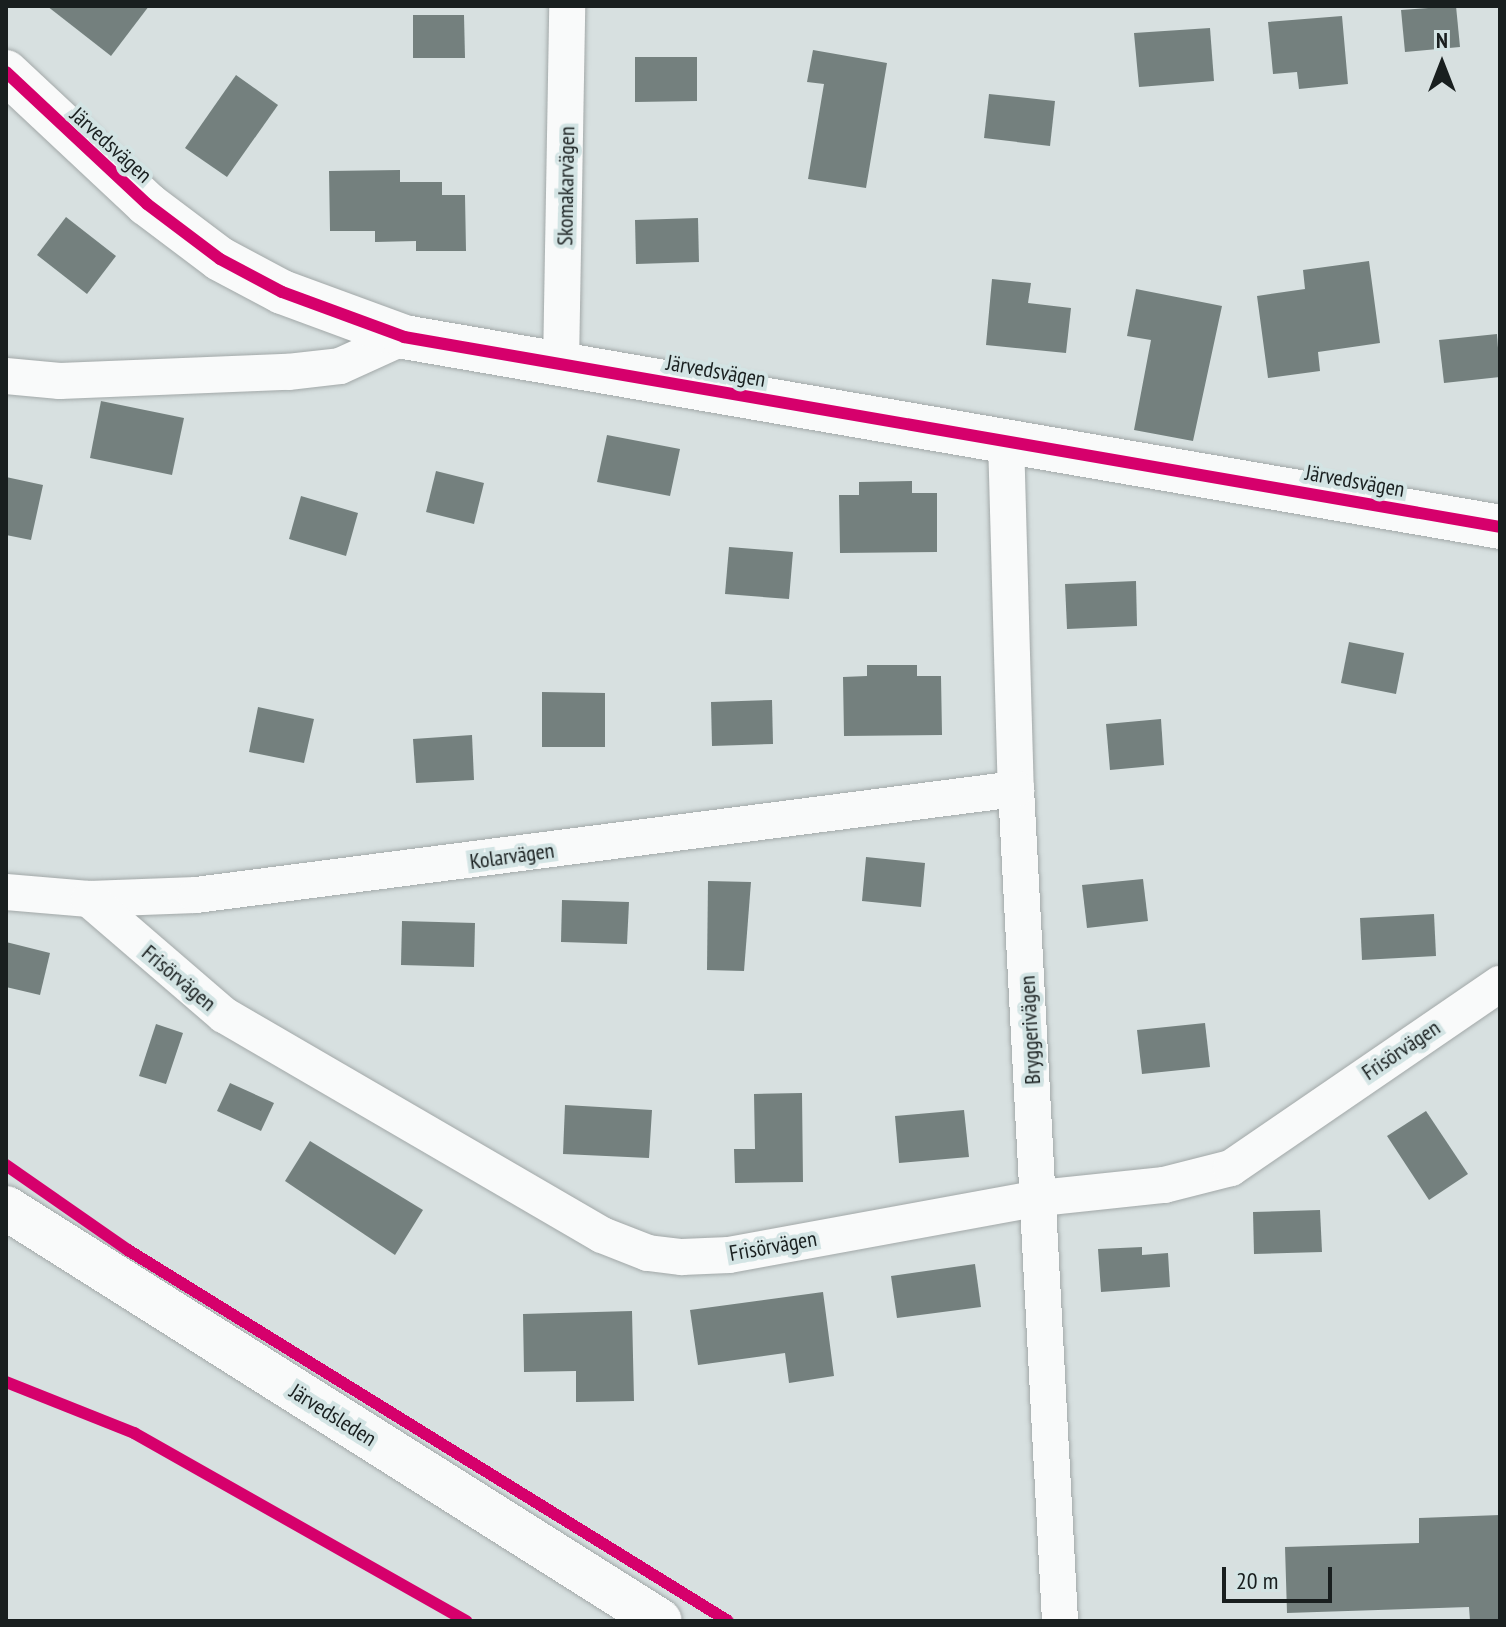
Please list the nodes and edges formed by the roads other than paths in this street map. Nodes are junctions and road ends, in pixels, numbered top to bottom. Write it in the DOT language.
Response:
graph roads {
  1 [pos="567,6"];
  2 [pos="6,72"];
  3 [pos="404,337"];
  4 [pos="561,365"];
  5 [pos="6,376"];
  6 [pos="1006,439"];
  7 [pos="1500,527"];
  8 [pos="1016,789"];
  9 [pos="6,892"];
  10 [pos="89,899"];
  11 [pos="1500,984"];
  12 [pos="1040,1198"];
  13 [pos="6,1208"];
  14 [pos="660,1621"];
  15 [pos="1060,1621"];
  1 -- 4 [label="street, Skomakarvägen"];
  2 -- 3 [label="street, Järvedsvägen"];
  3 -- 4 [label="street, Järvedsvägen"];
  3 -- 5 [label="street"];
  4 -- 6 [label="street, Järvedsvägen"];
  6 -- 7 [label="street, Järvedsvägen"];
  6 -- 8 [label="street, Bryggerivägen"];
  8 -- 10 [label="street, Kolarvägen"];
  8 -- 12 [label="street, Bryggerivägen"];
  9 -- 10 [label="street, Kolarvägen"];
  10 -- 12 [label="street, Frisörvägen"];
  11 -- 12 [label="street, Frisörvägen"];
  12 -- 15 [label="street, Bryggerivägen"];
  13 -- 14 [label="street, Järvedsleden"];
}
